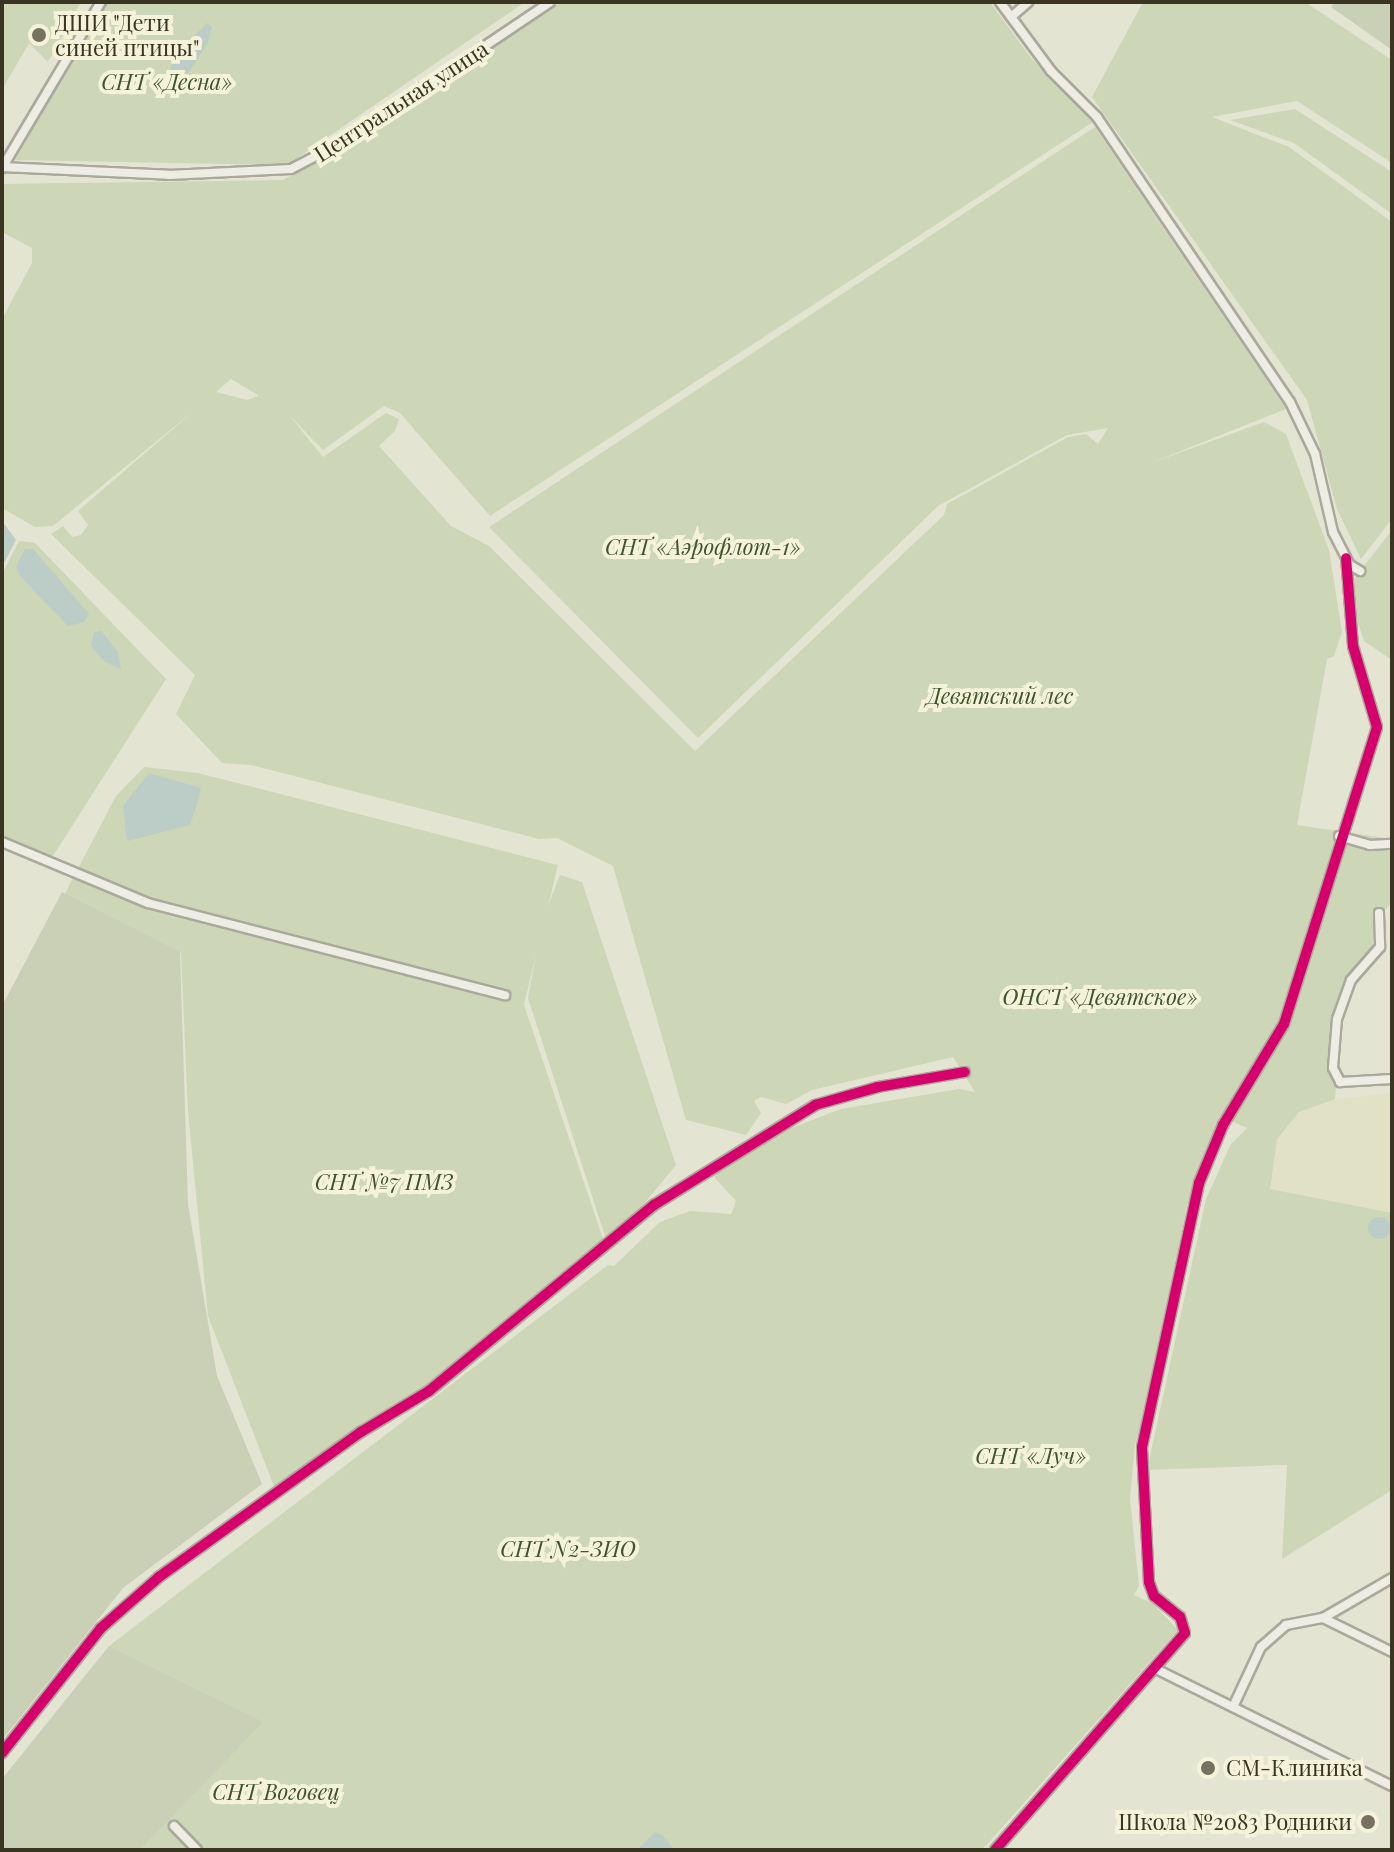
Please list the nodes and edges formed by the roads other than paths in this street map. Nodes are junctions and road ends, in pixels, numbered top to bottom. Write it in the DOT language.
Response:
graph roads {
  1 [pos="101,2"];
  2 [pos="550,2"];
  3 [pos="1000,2"];
  4 [pos="1028,2"];
  5 [pos="1011,17"];
  6 [pos="2,168"];
  7 [pos="1346,558"];
  8 [pos="1360,571"];
  9 [pos="1339,836"];
  10 [pos="2,842"];
  11 [pos="1392,844"];
  12 [pos="1379,913"];
  13 [pos="505,995"];
  14 [pos="965,1072"];
  15 [pos="1392,1079"];
  16 [pos="1392,1578"];
  17 [pos="1323,1618"];
  18 [pos="1392,1652"];
  19 [pos="1156,1669"];
  20 [pos="1233,1707"];
  21 [pos="2,1753"];
  22 [pos="1392,1786"];
  23 [pos="174,1826"];
  24 [pos="197,1850"];
  25 [pos="995,1850"];
  1 -- 6 [label="street"];
  2 -- 6 [label="street, Центральная улица"];
  3 -- 5 [label="street"];
  4 -- 5 [label="street"];
  5 -- 7 [label="street"];
  7 -- 8 [label="street"];
  7 -- 9 [label="street"];
  9 -- 11 [label="street"];
  9 -- 19 [label="street"];
  10 -- 13 [label="street"];
  12 -- 15 [label="street"];
  14 -- 21 [label="street"];
  16 -- 17 [label="street"];
  17 -- 18 [label="street"];
  17 -- 20 [label="street"];
  19 -- 20 [label="street"];
  19 -- 25 [label="street"];
  20 -- 22 [label="street"];
  23 -- 24 [label="street"];
}
